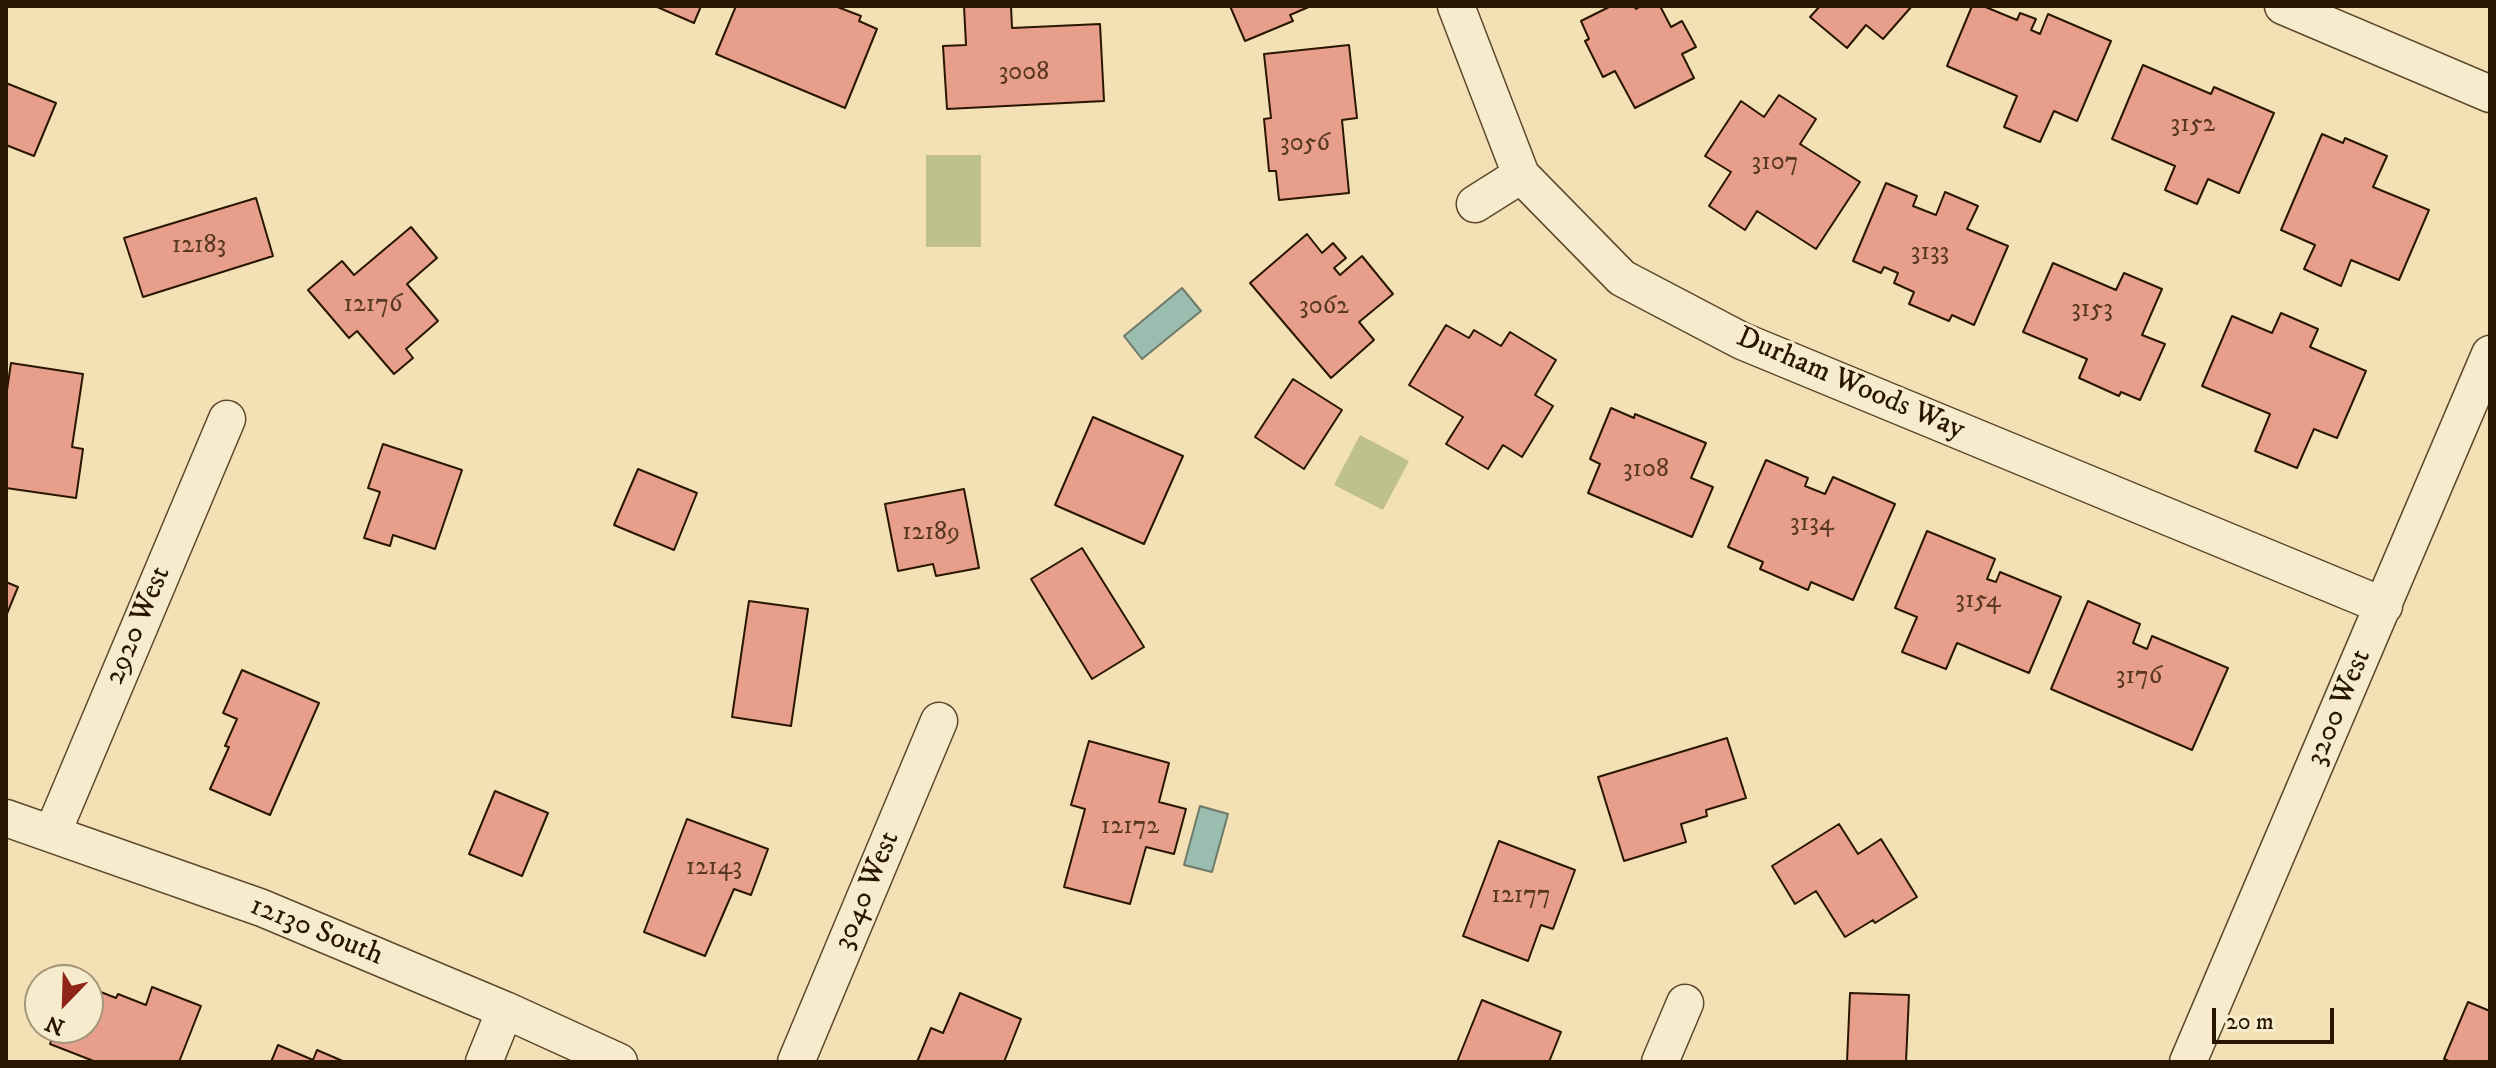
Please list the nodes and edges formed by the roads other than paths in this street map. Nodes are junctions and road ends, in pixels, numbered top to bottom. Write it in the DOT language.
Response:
graph roads {
  1 [pos="1456,6"];
  2 [pos="2283,6"];
  3 [pos="2490,94"];
  4 [pos="1521,175"];
  5 [pos="1475,204"];
  6 [pos="2490,354"];
  7 [pos="227,419"];
  8 [pos="2384,606"];
  9 [pos="939,721"];
  10 [pos="6,818"];
  11 [pos="52,834"];
  12 [pos="1685,1003"];
  13 [pos="505,1010"];
  14 [pos="484,1062"];
  15 [pos="619,1062"];
  16 [pos="796,1062"];
  17 [pos="1660,1062"];
  18 [pos="2188,1062"];
  1 -- 4 [label="street, Durham Woods Way"];
  2 -- 3 [label="street"];
  4 -- 5 [label="street"];
  4 -- 8 [label="street, Durham Woods Way"];
  6 -- 8 [label="street, 3200 West"];
  7 -- 11 [label="street, 2920 West"];
  8 -- 18 [label="street, 3200 West"];
  9 -- 16 [label="street, 3040 West"];
  10 -- 11 [label="street, 12130 South"];
  11 -- 13 [label="street, 12130 South"];
  12 -- 17 [label="street"];
  13 -- 14 [label="street"];
  13 -- 15 [label="street, 12130 South"];
}
